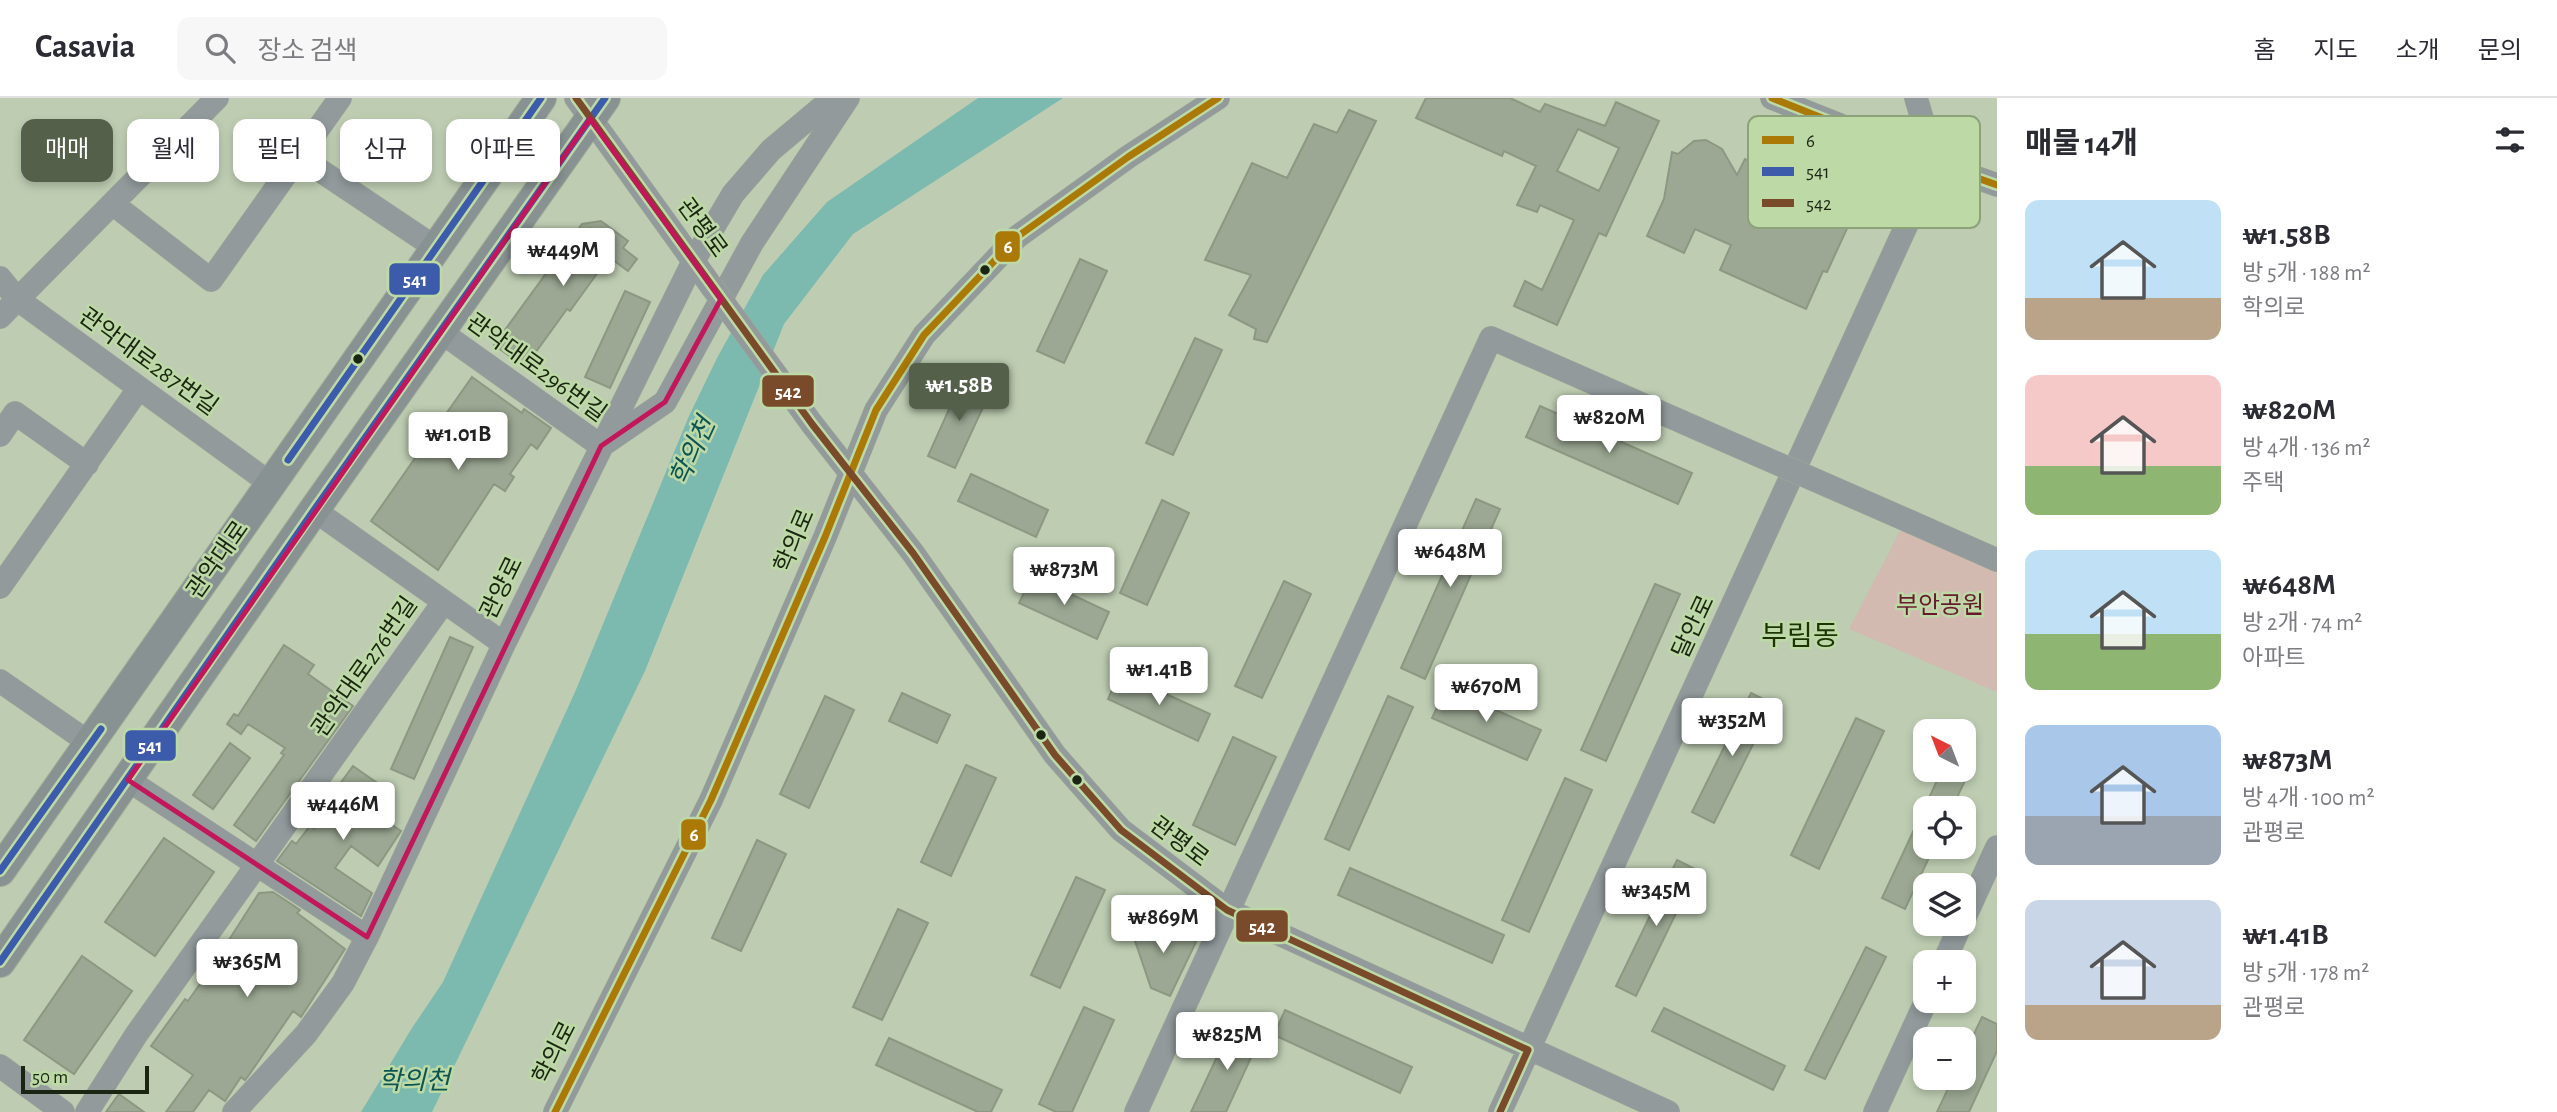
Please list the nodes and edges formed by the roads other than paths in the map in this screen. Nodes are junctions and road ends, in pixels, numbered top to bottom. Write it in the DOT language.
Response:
graph roads {
  1 [pos="217,98"];
  2 [pos="340,98"];
  3 [pos="541,98"];
  4 [pos="833,98"];
  5 [pos="848,98"];
  6 [pos="1218,98"];
  7 [pos="1772,98"];
  8 [pos="1916,98"];
  9 [pos="590,105"];
  10 [pos="1817,116"];
  11 [pos="1921,116"];
  12 [pos="326,119"];
  13 [pos="326,174"];
  14 [pos="1980,179"];
  15 [pos="282,182"];
  16 [pos="1997,185"];
  17 [pos="113,204"];
  18 [pos="1905,228"];
  19 [pos="436,248"];
  20 [pos="694,260"];
  21 [pos="0,278"];
  22 [pos="18,299"];
  23 [pos="0,317"];
  24 [pos="441,332"];
  25 [pos="139,388"];
  26 [pos="0,435"];
  27 [pos="601,446"];
  28 [pos="87,464"];
  29 [pos="851,474"];
  30 [pos="271,484"];
  31 [pos="314,510"];
  32 [pos="1997,560"];
  33 [pos="0,587"];
  34 [pos="443,603"];
  35 [pos="504,644"];
  36 [pos="0,681"];
  37 [pos="91,744"];
  38 [pos="128,780"];
  39 [pos="1997,847"];
  40 [pos="257,864"];
  41 [pos="0,872"];
  42 [pos="1976,892"];
  43 [pos="1227,910"];
  44 [pos="367,937"];
  45 [pos="0,962"];
  46 [pos="1920,1013"];
  47 [pos="1528,1050"];
  48 [pos="0,1066"];
  49 [pos="63,1112"];
  50 [pos="87,1112"];
  51 [pos="234,1112"];
  52 [pos="555,1112"];
  53 [pos="1136,1112"];
  54 [pos="1500,1112"];
  55 [pos="1668,1112"];
  56 [pos="1875,1112"];
  1 -- 17 [label="street"];
  2 -- 12 [label="street"];
  3 -- 19 [label="main road, 관악대로"];
  4 -- 20 [label="street, 관양로"];
  5 -- 27 [label="street"];
  6 -- 29 [label="street, 학의로"];
  7 -- 10 [label="street"];
  8 -- 11 [label="street"];
  9 -- 20 [label="street, 관평로"];
  9 -- 24 [label="main road, 관악대로"];
  13 -- 19 [label="street"];
  14 -- 16 [label="street"];
  15 -- 17 [label="street"];
  17 -- 22 [label="street"];
  18 -- 47 [label="street, 달안로"];
  19 -- 30 [label="main road, 관악대로"];
  20 -- 27 [label="street, 관양로"];
  20 -- 29 [label="street, 관평로, bridge"];
  21 -- 22 [label="street, 관악대로287번길"];
  22 -- 23 [label="street"];
  22 -- 25 [label="street, 관악대로287번길"];
  24 -- 27 [label="street, 관악대로296번길"];
  24 -- 31 [label="main road, 관악대로"];
  25 -- 28 [label="street"];
  25 -- 30 [label="street, 관악대로287번길"];
  26 -- 28 [label="street"];
  27 -- 35 [label="street, 관양로"];
  28 -- 33 [label="street"];
  29 -- 43 [label="street, 관평로"];
  29 -- 52 [label="street, 학의로"];
  30 -- 37 [label="main road, 관악대로"];
  31 -- 34 [label="street"];
  31 -- 38 [label="main road, 관악대로"];
  32 -- 43 [label="street, bridge"];
  34 -- 35 [label="street"];
  34 -- 40 [label="street, 관악대로276번길"];
  35 -- 44 [label="street, 관양로"];
  36 -- 37 [label="street"];
  37 -- 41 [label="main road, 관악대로"];
  38 -- 40 [label="street"];
  38 -- 45 [label="main road, 관악대로"];
  39 -- 42 [label="street"];
  40 -- 44 [label="street"];
  40 -- 50 [label="street, 관악대로276번길"];
  43 -- 47 [label="street, 관평로"];
  43 -- 53 [label="street"];
  44 -- 51 [label="street, 관양로"];
  46 -- 56 [label="street"];
  47 -- 54 [label="street, 달안로"];
  47 -- 55 [label="street, 관평로"];
  48 -- 49 [label="street"];
}
